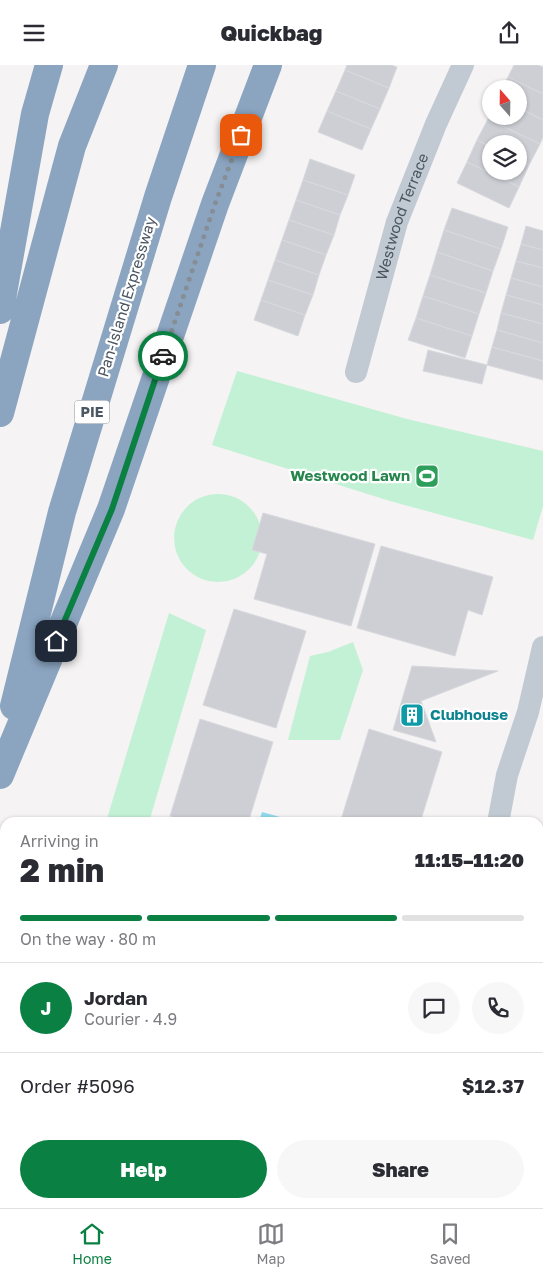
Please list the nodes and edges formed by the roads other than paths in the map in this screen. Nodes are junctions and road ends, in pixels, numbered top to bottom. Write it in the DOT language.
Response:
graph roads {
  1 [pos="49,65"];
  2 [pos="104,65"];
  3 [pos="202,65"];
  4 [pos="268,65"];
  5 [pos="463,65"];
  6 [pos="0,310"];
  7 [pos="356,372"];
  8 [pos="0,413"];
  9 [pos="543,647"];
  10 [pos="0,765"];
  11 [pos="0,775"];
  12 [pos="499,817"];
  1 -- 6 [label="highway"];
  2 -- 8 [label="highway"];
  3 -- 10 [label="highway, Pan-Island Expressway / PIE"];
  4 -- 11 [label="highway"];
  5 -- 7 [label="street, Westwood Terrace"];
  9 -- 12 [label="street"];
}
